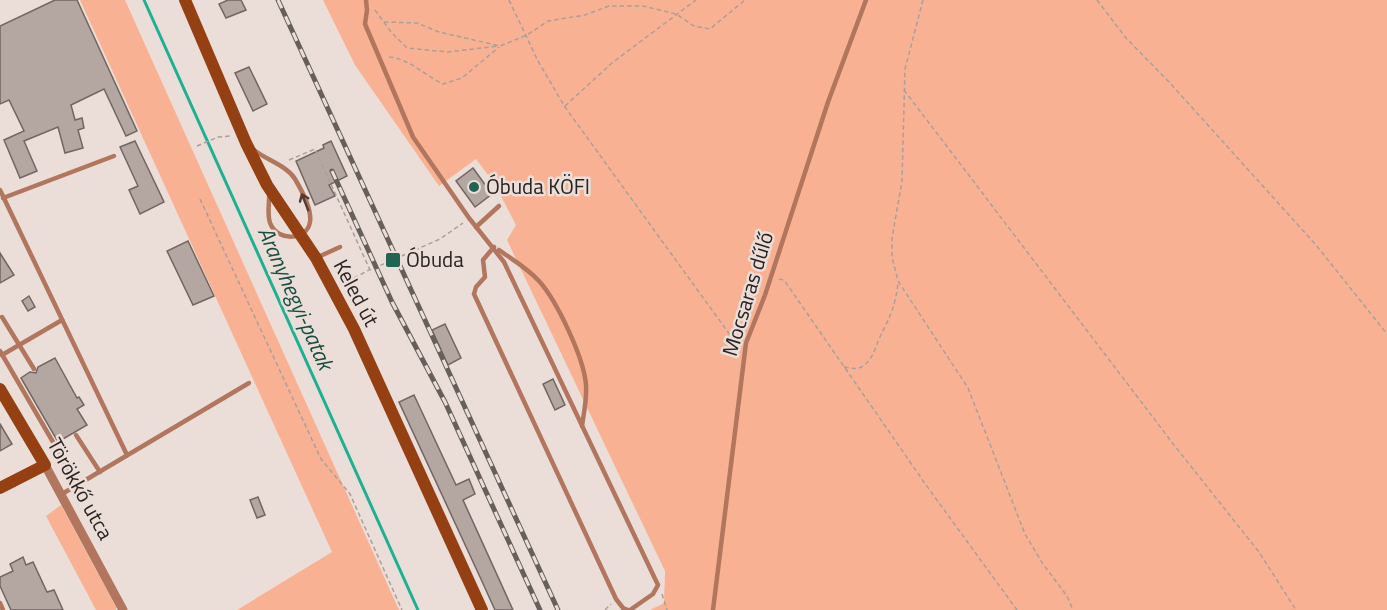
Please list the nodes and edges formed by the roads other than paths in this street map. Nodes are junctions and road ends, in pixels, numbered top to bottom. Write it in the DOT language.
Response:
graph roads {
  1 [pos="185,0"];
  2 [pos="366,0"];
  3 [pos="866,0"];
  4 [pos="246,143"];
  5 [pos="114,156"];
  6 [pos="267,184"];
  7 [pos="0,190"];
  8 [pos="3,198"];
  9 [pos="499,206"];
  10 [pos="476,226"];
  11 [pos="300,234"];
  12 [pos="340,247"];
  13 [pos="494,247"];
  14 [pos="316,258"];
  15 [pos="2,317"];
  16 [pos="62,320"];
  17 [pos="20,345"];
  18 [pos="1,353"];
  19 [pos="34,369"];
  20 [pos="249,383"];
  21 [pos="0,389"];
  22 [pos="582,426"];
  23 [pos="76,435"];
  24 [pos="127,455"];
  25 [pos="45,465"];
  26 [pos="100,472"];
  27 [pos="78,485"];
  28 [pos="0,488"];
  29 [pos="62,494"];
  30 [pos="0,603"];
  31 [pos="3,610"];
  32 [pos="123,610"];
  33 [pos="482,610"];
  34 [pos="629,610"];
  35 [pos="713,610"];
  1 -- 4 [label="street, Keled út"];
  2 -- 10 [label="lane"];
  3 -- 35 [label="lane, Mocsaras dűlő"];
  4 -- 6 [label="street, Keled út"];
  11 -- 4 [label="lane, one-way"];
  5 -- 8 [label="lane"];
  6 -- 11 [label="street, Keled út"];
  6 -- 11 [label="lane"];
  7 -- 8 [label="lane"];
  8 -- 16 [label="lane"];
  9 -- 10 [label="lane"];
  10 -- 13 [label="lane"];
  11 -- 14 [label="street, Keled út"];
  12 -- 14 [label="lane"];
  13 -- 22 [label="lane"];
  13 -- 22 [label="lane"];
  13 -- 34 [label="lane"];
  14 -- 33 [label="street, Keled út"];
  15 -- 17 [label="lane"];
  16 -- 17 [label="lane"];
  16 -- 24 [label="lane"];
  17 -- 18 [label="lane"];
  17 -- 19 [label="lane"];
  18 -- 27 [label="lane"];
  20 -- 24 [label="lane"];
  21 -- 25 [label="street, Törökkő utca"];
  22 -- 34 [label="lane"];
  23 -- 26 [label="lane"];
  24 -- 26 [label="lane"];
  25 -- 28 [label="street"];
  25 -- 29 [label="street, Törökkő utca"];
  26 -- 27 [label="lane"];
  27 -- 29 [label="lane"];
  29 -- 32 [label="street, Törökkő utca"];
  30 -- 31 [label="lane"];
}
